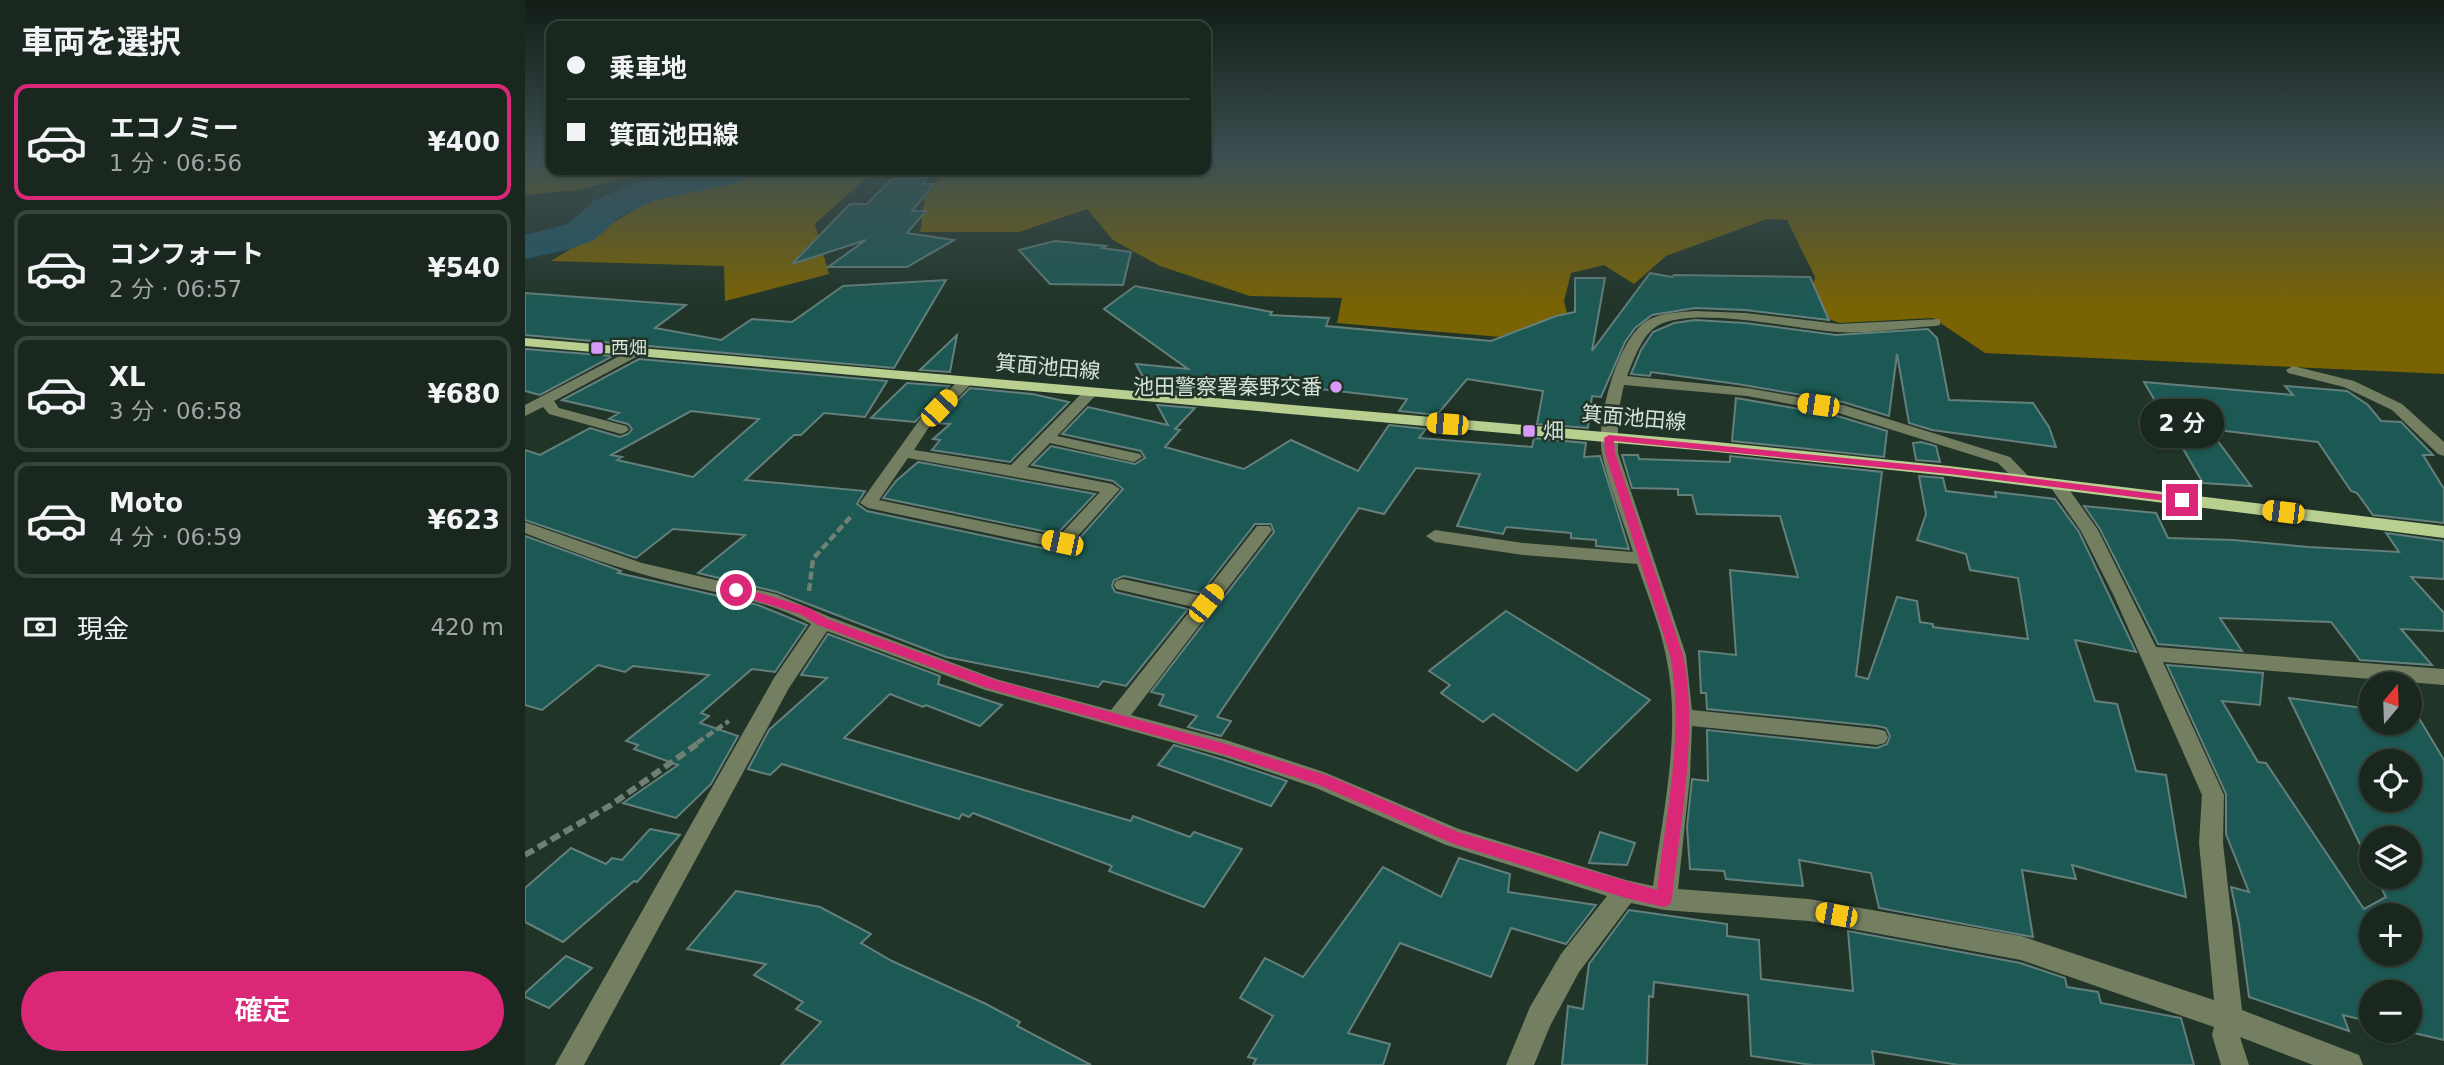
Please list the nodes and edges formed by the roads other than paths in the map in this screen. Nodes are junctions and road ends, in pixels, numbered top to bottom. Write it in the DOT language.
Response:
graph roads {
  1 [pos="1935,321"];
  2 [pos="525,342"];
  3 [pos="635,352"];
  4 [pos="2293,370"];
  5 [pos="1620,380"];
  6 [pos="966,381"];
  7 [pos="1091,392"];
  8 [pos="546,401"];
  9 [pos="525,411"];
  10 [pos="621,429"];
  11 [pos="1047,438"];
  12 [pos="1609,438"];
  13 [pos="2444,451"];
  14 [pos="904,453"];
  15 [pos="1134,457"];
  16 [pos="1015,470"];
  17 [pos="2025,481"];
  18 [pos="2057,485"];
  19 [pos="525,527"];
  20 [pos="1263,530"];
  21 [pos="2444,532"];
  22 [pos="1435,536"];
  23 [pos="1645,559"];
  24 [pos="1123,586"];
  25 [pos="1206,603"];
  26 [pos="814,616"];
  27 [pos="2148,654"];
  28 [pos="2444,677"];
  29 [pos="1682,717"];
  30 [pos="1116,719"];
  31 [pos="1877,737"];
  32 [pos="1626,891"];
  33 [pos="1664,899"];
  34 [pos="2229,1019"];
  35 [pos="569,1065"];
  36 [pos="1520,1065"];
  37 [pos="2235,1065"];
  38 [pos="2349,1065"];
  1 -- 5 [label="street"];
  2 -- 3 [label="main road, 箕面池田線"];
  3 -- 6 [label="main road, 箕面池田線"];
  3 -- 8 [label="street"];
  4 -- 13 [label="street"];
  5 -- 12 [label="street"];
  5 -- 17 [label="street"];
  6 -- 7 [label="main road, 箕面池田線"];
  6 -- 14 [label="street"];
  7 -- 11 [label="street"];
  7 -- 12 [label="main road, 箕面池田線"];
  8 -- 9 [label="street"];
  8 -- 10 [label="street"];
  11 -- 15 [label="street"];
  11 -- 16 [label="street"];
  12 -- 17 [label="main road, 箕面池田線"];
  12 -- 23 [label="street"];
  14 -- 16 [label="street"];
  14 -- 16 [label="street"];
  17 -- 18 [label="main road, 箕面池田線"];
  18 -- 21 [label="main road, 箕面池田線"];
  18 -- 27 [label="street"];
  19 -- 26 [label="street"];
  20 -- 25 [label="street"];
  22 -- 23 [label="street"];
  23 -- 29 [label="street"];
  24 -- 25 [label="street"];
  25 -- 30 [label="street"];
  26 -- 30 [label="street"];
  26 -- 35 [label="street"];
  27 -- 28 [label="street"];
  27 -- 34 [label="street"];
  29 -- 31 [label="street"];
  29 -- 33 [label="street"];
  30 -- 32 [label="street"];
  32 -- 33 [label="street"];
  32 -- 36 [label="street"];
  33 -- 34 [label="street"];
  34 -- 37 [label="street"];
  34 -- 38 [label="street"];
}
